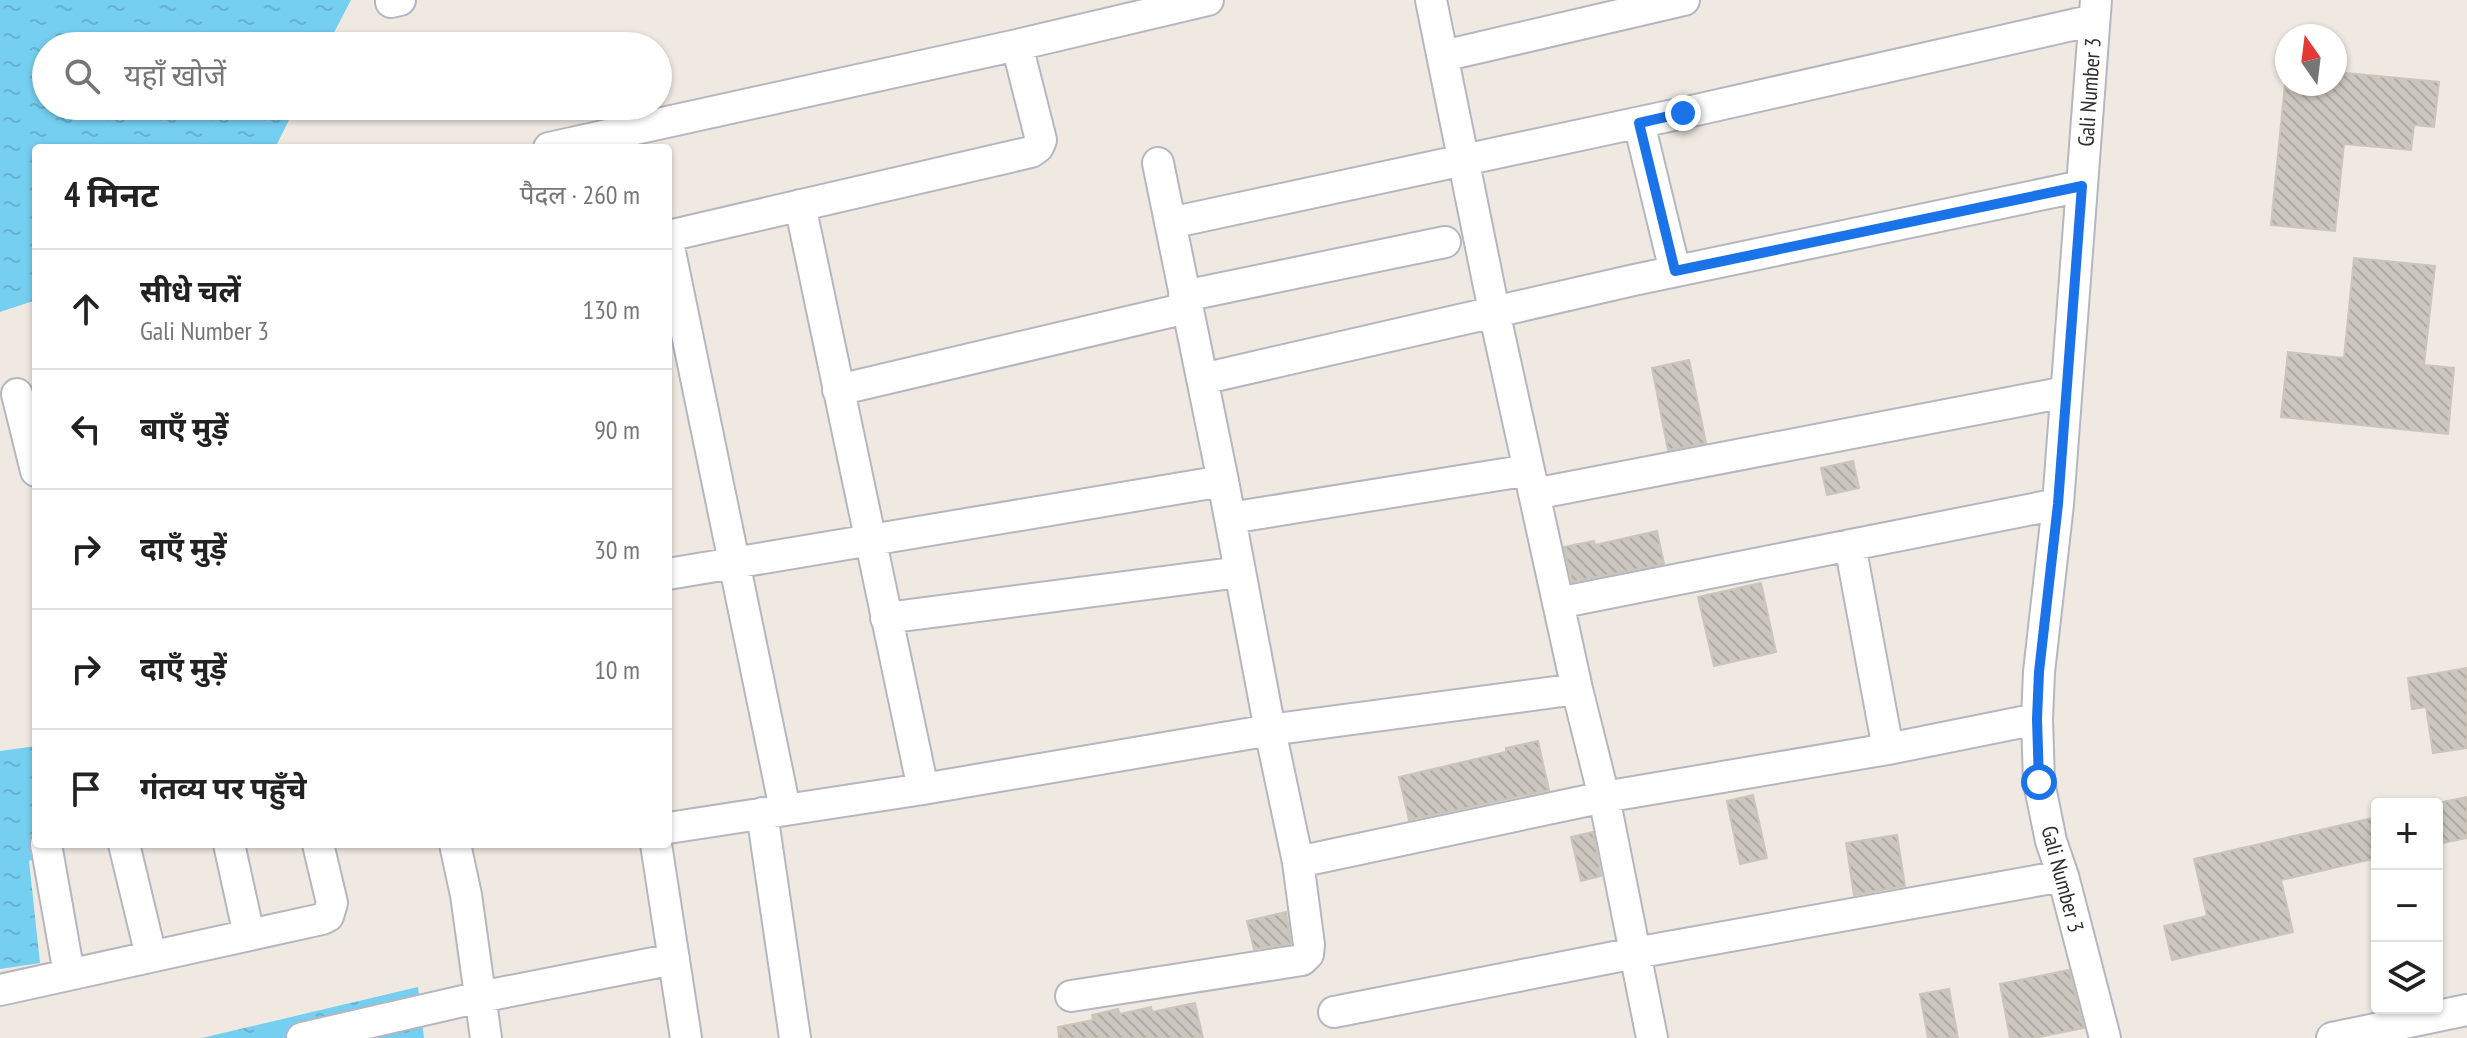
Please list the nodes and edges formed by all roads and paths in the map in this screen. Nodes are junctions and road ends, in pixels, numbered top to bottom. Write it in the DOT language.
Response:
graph roads {
  1 [pos="1208,0"];
  2 [pos="1431,0"];
  3 [pos="1684,0"];
  4 [pos="2095,10"];
  5 [pos="1017,45"];
  6 [pos="1443,56"];
  7 [pos="1639,123"];
  8 [pos="642,138"];
  9 [pos="586,144"];
  10 [pos="1464,160"];
  11 [pos="1158,163"];
  12 [pos="2082,186"];
  13 [pos="800,205"];
  14 [pos="1170,223"];
  15 [pos="672,238"];
  16 [pos="1445,242"];
  17 [pos="672,258"];
  18 [pos="1675,271"];
  19 [pos="1185,302"];
  20 [pos="1494,311"];
  21 [pos="1202,379"];
  22 [pos="838,390"];
  23 [pos="2066,392"];
  24 [pos="18,394"];
  25 [pos="32,454"];
  26 [pos="1223,481"];
  27 [pos="1531,482"];
  28 [pos="2058,504"];
  29 [pos="1230,518"];
  30 [pos="870,541"];
  31 [pos="1850,545"];
  32 [pos="735,564"];
  33 [pos="1240,572"];
  34 [pos="672,573"];
  35 [pos="1558,603"];
  36 [pos="886,618"];
  37 [pos="1577,689"];
  38 [pos="2037,719"];
  39 [pos="1270,730"];
  40 [pos="1888,749"];
  41 [pos="923,789"];
  42 [pos="1604,797"];
  43 [pos="774,811"];
  44 [pos="672,827"];
  45 [pos="47,848"];
  46 [pos="125,848"];
  47 [pos="230,848"];
  48 [pos="319,848"];
  49 [pos="456,848"];
  50 [pos="657,848"];
  51 [pos="1298,862"];
  52 [pos="2063,876"];
  53 [pos="249,935"];
  54 [pos="1635,953"];
  55 [pos="151,956"];
  56 [pos="674,959"];
  57 [pos="69,974"];
  58 [pos="0,990"];
  59 [pos="1071,996"];
  60 [pos="480,997"];
  61 [pos="2467,1010"];
  62 [pos="1334,1012"];
  63 [pos="302,1038"];
  64 [pos="486,1038"];
  65 [pos="686,1038"];
  66 [pos="795,1038"];
  67 [pos="1652,1038"];
  68 [pos="2103,1038"];
  69 [pos="2332,1038"];
  1 -- 5 [label="street"];
  2 -- 6 [label="street"];
  3 -- 6 [label="street"];
  4 -- 7 [label="street"];
  4 -- 12 [label="street, Gali Number 3"];
  5 -- 8 [label="street"];
  5 -- 13 [label="street"];
  6 -- 10 [label="street"];
  7 -- 10 [label="street"];
  7 -- 18 [label="street"];
  8 -- 9 [label="street"];
  10 -- 14 [label="street"];
  10 -- 20 [label="street"];
  11 -- 14 [label="street"];
  12 -- 18 [label="street"];
  12 -- 23 [label="street, Gali Number 3"];
  13 -- 15 [label="street"];
  13 -- 22 [label="street"];
  14 -- 19 [label="street"];
  16 -- 19 [label="street"];
  17 -- 32 [label="street"];
  18 -- 20 [label="street"];
  19 -- 21 [label="street"];
  19 -- 22 [label="street"];
  20 -- 21 [label="street"];
  20 -- 27 [label="street"];
  21 -- 26 [label="street"];
  22 -- 30 [label="street"];
  23 -- 27 [label="street"];
  23 -- 28 [label="street, Gali Number 3"];
  24 -- 25 [label="street"];
  26 -- 29 [label="street"];
  26 -- 30 [label="street"];
  27 -- 29 [label="street"];
  27 -- 35 [label="street"];
  28 -- 31 [label="street"];
  28 -- 38 [label="street, Gali Number 3"];
  29 -- 33 [label="street"];
  30 -- 32 [label="street"];
  30 -- 36 [label="street"];
  31 -- 35 [label="street"];
  31 -- 40 [label="street"];
  32 -- 34 [label="street"];
  32 -- 43 [label="street"];
  33 -- 36 [label="street"];
  33 -- 39 [label="street"];
  35 -- 37 [label="street"];
  36 -- 41 [label="street"];
  37 -- 39 [label="street"];
  37 -- 42 [label="street"];
  38 -- 40 [label="street"];
  38 -- 52 [label="street, Gali Number 3"];
  39 -- 41 [label="street"];
  39 -- 51 [label="street"];
  40 -- 42 [label="street"];
  41 -- 43 [label="street"];
  42 -- 51 [label="street"];
  42 -- 54 [label="street"];
  43 -- 44 [label="street"];
  43 -- 66 [label="street"];
  45 -- 57 [label="street"];
  46 -- 55 [label="street"];
  47 -- 53 [label="street"];
  48 -- 53 [label="street"];
  49 -- 60 [label="street"];
  50 -- 56 [label="street"];
  51 -- 59 [label="street"];
  52 -- 54 [label="street"];
  52 -- 68 [label="street, Gali Number 3"];
  53 -- 55 [label="street"];
  54 -- 62 [label="street"];
  54 -- 67 [label="street"];
  55 -- 57 [label="street"];
  56 -- 60 [label="street"];
  56 -- 65 [label="street"];
  57 -- 58 [label="street"];
  60 -- 63 [label="street"];
  60 -- 64 [label="street"];
  61 -- 69 [label="street"];
}
